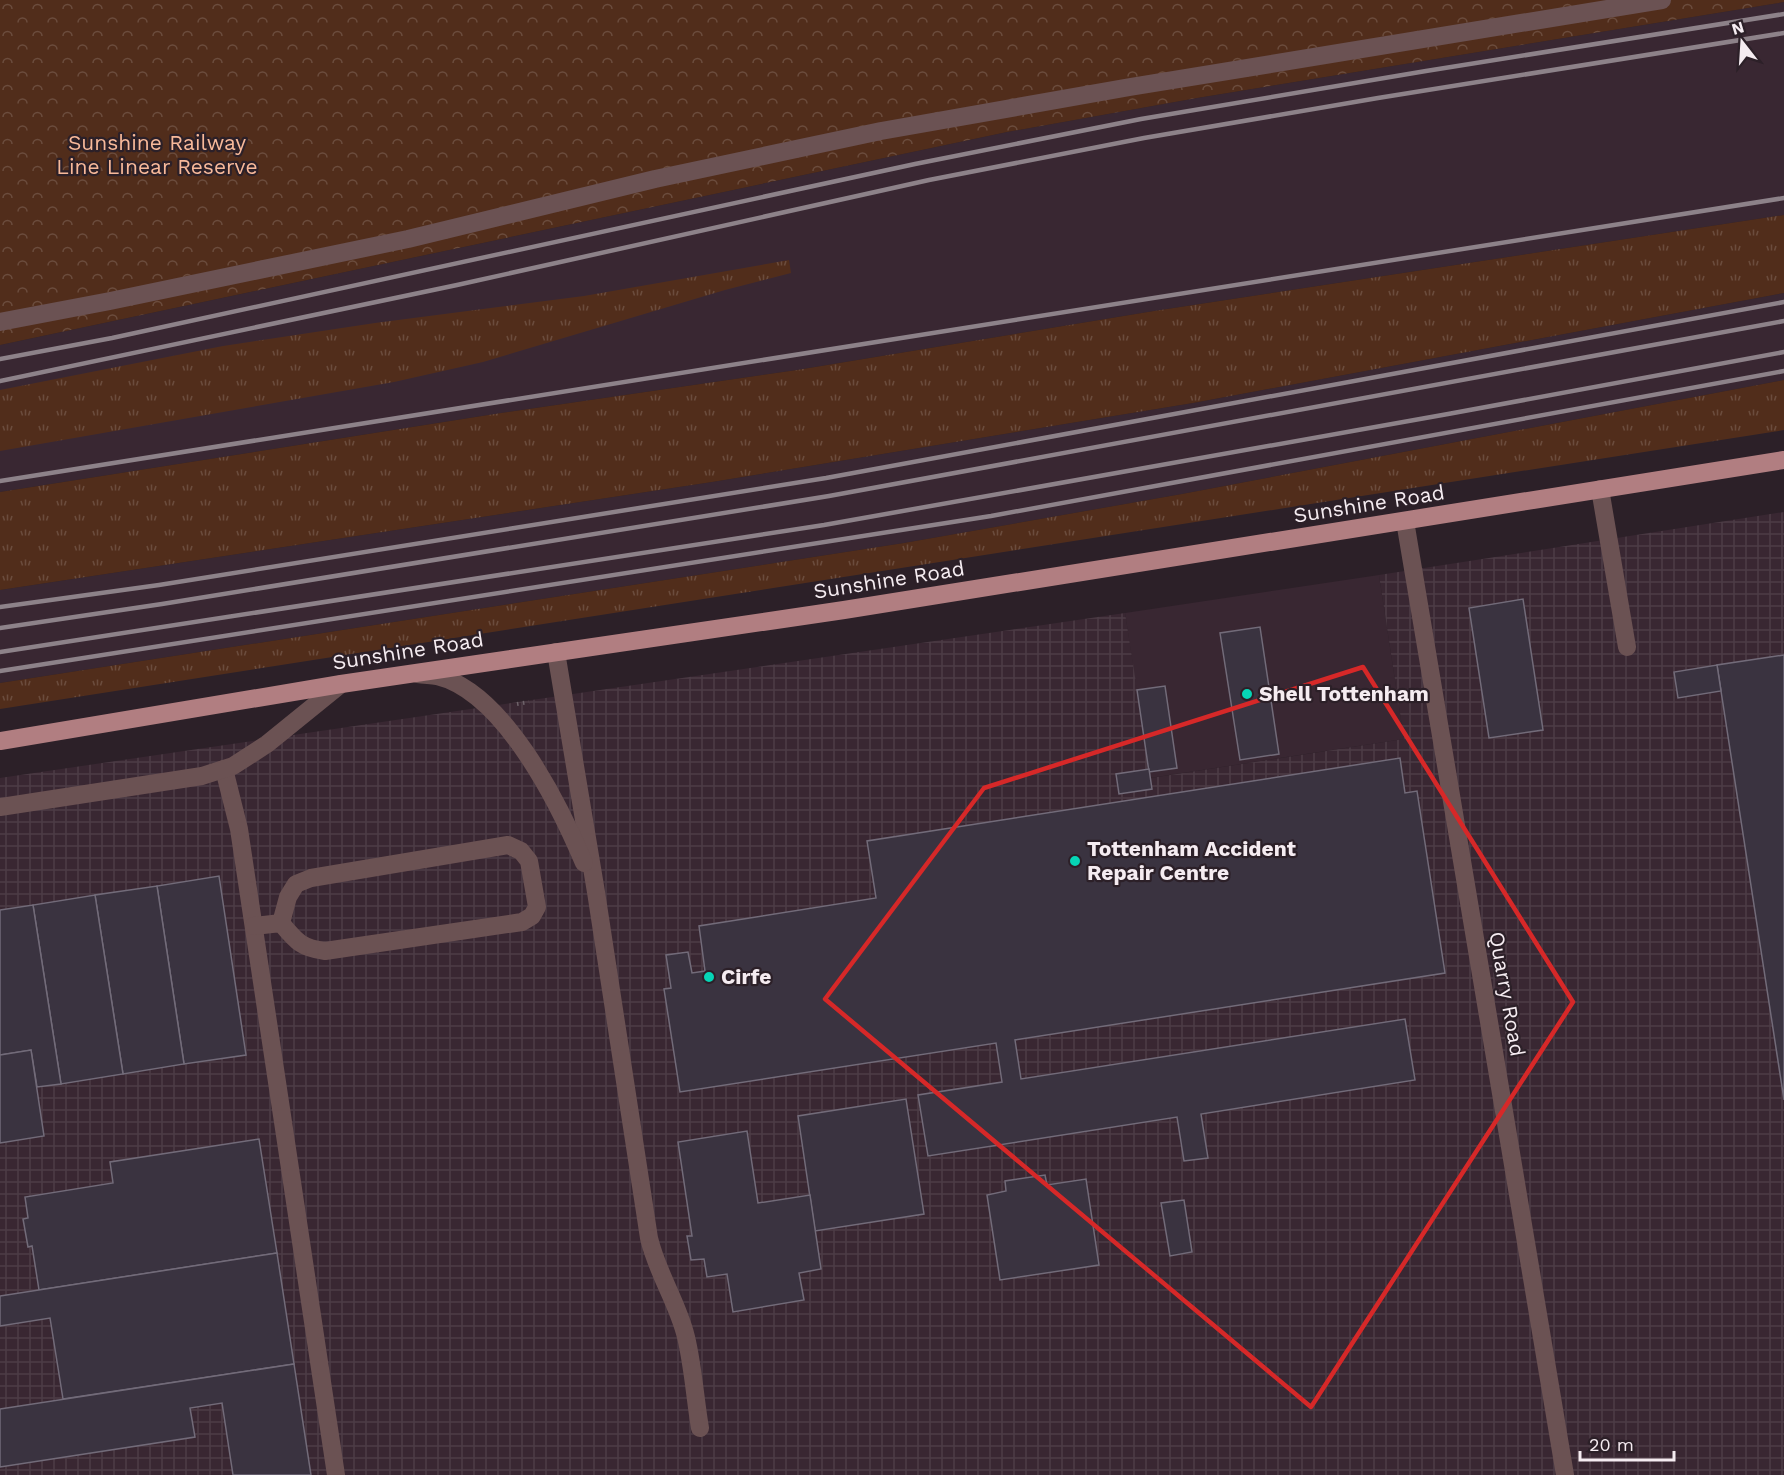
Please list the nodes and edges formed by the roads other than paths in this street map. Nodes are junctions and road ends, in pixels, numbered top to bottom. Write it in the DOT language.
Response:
graph roads {
  1 [pos="1662,0"];
  2 [pos="0,322"];
  3 [pos="1784,460"];
  4 [pos="1600,489"];
  5 [pos="1405,521"];
  6 [pos="1627,647"];
  7 [pos="555,651"];
  8 [pos="412,673"];
  9 [pos="341,684"];
  10 [pos="0,741"];
  11 [pos="224,769"];
  12 [pos="0,807"];
  13 [pos="596,892"];
  14 [pos="281,923"];
  15 [pos="254,926"];
  16 [pos="700,1428"];
  17 [pos="336,1475"];
  18 [pos="1565,1475"];
  1 -- 2 [label="street"];
  3 -- 4 [label="main road, Sunshine Road"];
  4 -- 5 [label="main road, Sunshine Road"];
  4 -- 6 [label="street"];
  5 -- 7 [label="main road, Sunshine Road"];
  5 -- 18 [label="street, Quarry Road"];
  7 -- 8 [label="main road, Sunshine Road"];
  7 -- 13 [label="street"];
  8 -- 9 [label="main road, Sunshine Road"];
  8 -- 13 [label="street"];
  9 -- 10 [label="main road, Sunshine Road"];
  9 -- 11 [label="street"];
  11 -- 12 [label="street"];
  11 -- 15 [label="street"];
  13 -- 16 [label="street"];
  14 -- 14 [label="street"];
  14 -- 15 [label="street"];
  15 -- 17 [label="street"];
}
